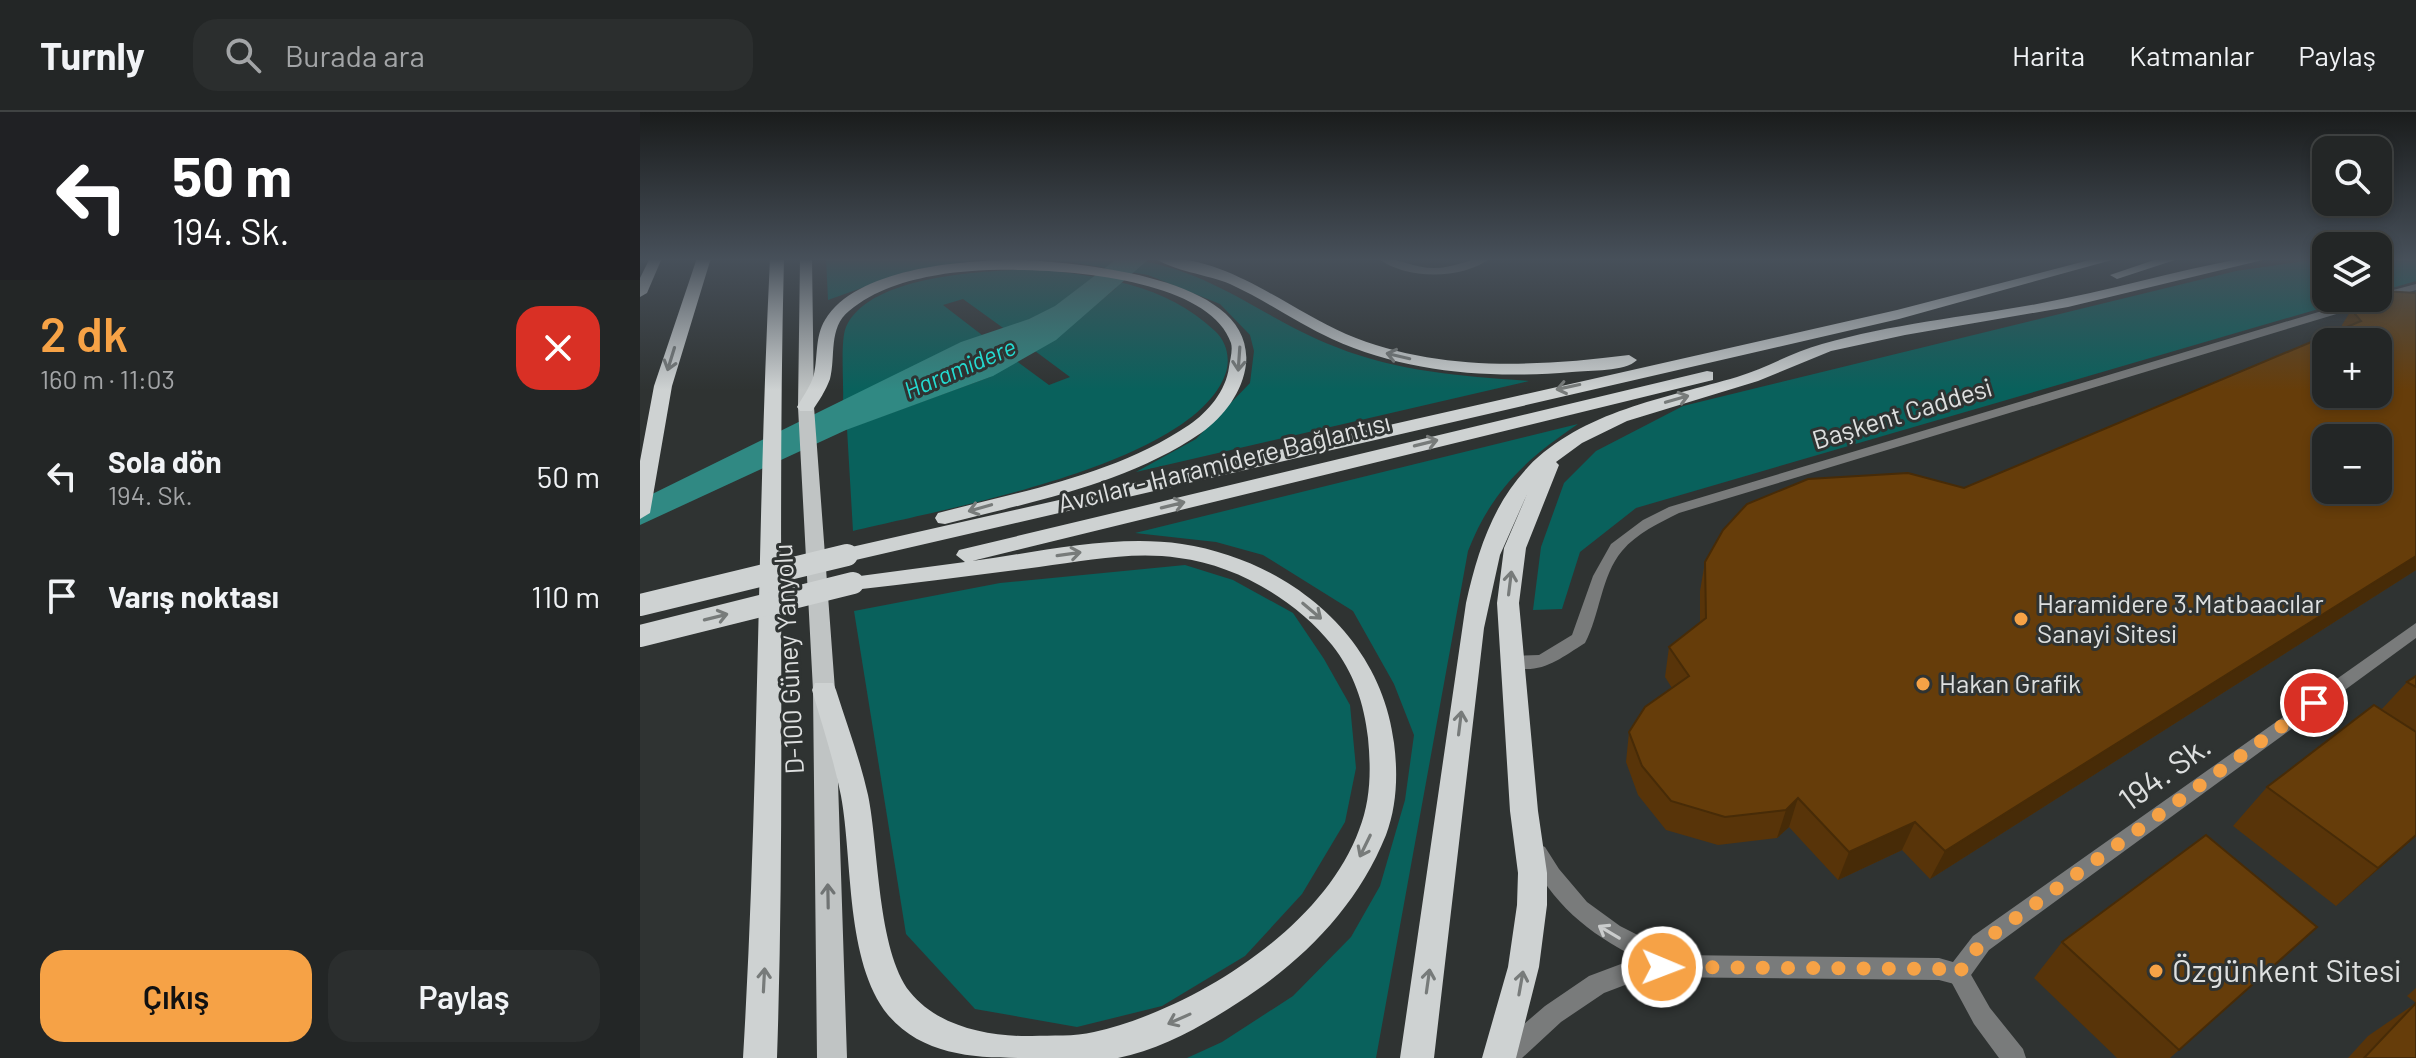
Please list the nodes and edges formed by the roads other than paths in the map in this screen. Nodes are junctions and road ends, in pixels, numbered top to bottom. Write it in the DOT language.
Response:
graph roads {
  1 [pos="690,302"];
  2 [pos="776,302"];
  3 [pos="806,302"];
  4 [pos="853,302"];
  5 [pos="1198,302"];
  6 [pos="1277,302"];
  7 [pos="1934,302"];
  8 [pos="2019,302"];
  9 [pos="2065,302"];
  10 [pos="2332,312"];
  11 [pos="1930,323"];
  12 [pos="1808,334"];
  13 [pos="1823,349"];
  14 [pos="806,407"];
  15 [pos="1555,453"];
  16 [pos="640,513"];
  17 [pos="847,555"];
  18 [pos="853,583"];
  19 [pos="640,605"];
  20 [pos="2416,629"];
  21 [pos="640,636"];
  22 [pos="1513,661"];
  23 [pos="824,690"];
  24 [pos="1531,840"];
  25 [pos="1678,967"];
  26 [pos="1958,974"];
  27 [pos="760,1058"];
  28 [pos="832,1058"];
  29 [pos="1417,1058"];
  30 [pos="1502,1058"];
  31 [pos="2014,1058"];
  1 -- 16 [label="highway, one-way"];
  27 -- 2 [label="highway, one-way"];
  3 -- 14 [label="main road, D-100 Güney Yanyolu"];
  14 -- 4 [label="highway, one-way"];
  5 -- 17 [label="highway, one-way"];
  12 -- 6 [label="highway, one-way"];
  7 -- 12 [label="highway"];
  8 -- 11 [label="highway"];
  9 -- 11 [label="highway"];
  10 -- 22 [label="street, Başkent Caddesi"];
  11 -- 13 [label="highway"];
  12 -- 17 [label="highway, Avcılar - Haramidere Bağlantısı, one-way"];
  15 -- 13 [label="highway, one-way"];
  18 -- 13 [label="highway, Avcılar - Haramidere Bağlantısı, one-way"];
  14 -- 23 [label="main road, D-100 Güney Yanyolu"];
  22 -- 15 [label="highway, one-way"];
  29 -- 15 [label="highway, one-way"];
  17 -- 19 [label="highway, Avcılar - Haramidere Bağlantısı, bridge"];
  21 -- 18 [label="highway, Avcılar - Haramidere Bağlantısı, one-way, bridge"];
  18 -- 23 [label="highway, one-way"];
  20 -- 26 [label="street, 194. Sk."];
  22 -- 24 [label="highway"];
  28 -- 23 [label="main road, D-100 Güney Yanyolu, one-way"];
  25 -- 24 [label="street, one-way"];
  30 -- 24 [label="highway, one-way"];
  25 -- 26 [label="street"];
  25 -- 30 [label="street"];
  26 -- 31 [label="street"];
}
